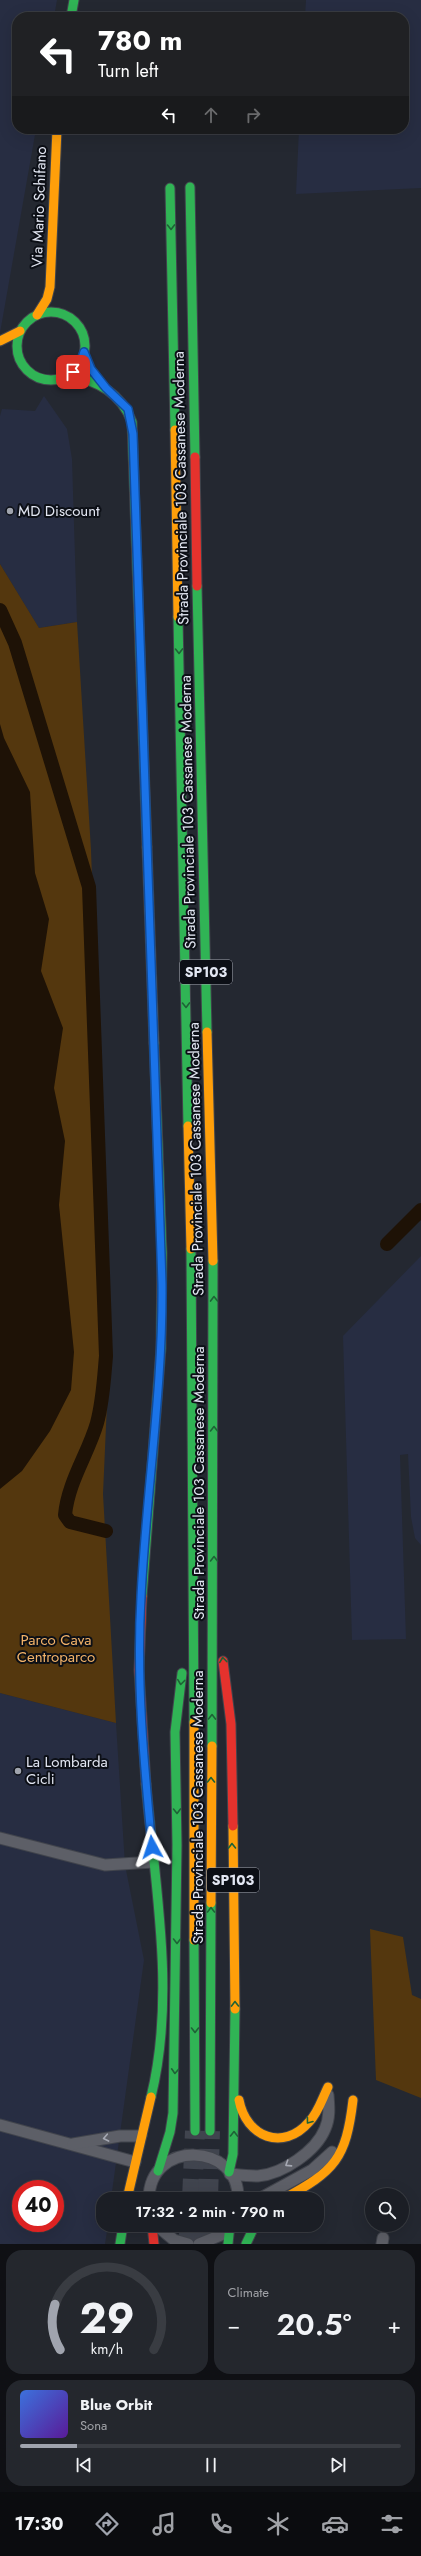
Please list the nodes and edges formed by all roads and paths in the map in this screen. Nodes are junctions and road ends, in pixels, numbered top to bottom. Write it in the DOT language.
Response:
graph roads {
  1 [pos="74,0"];
  2 [pos="72,12"];
  3 [pos="57,134"];
  4 [pos="190,187"];
  5 [pos="170,188"];
  6 [pos="50,286"];
  7 [pos="37,316"];
  8 [pos="68,316"];
  9 [pos="20,331"];
  10 [pos="0,341"];
  11 [pos="0,347"];
  12 [pos="84,352"];
  13 [pos="19,358"];
  14 [pos="69,375"];
  15 [pos="106,388"];
  16 [pos="192,1587"];
  17 [pos="214,1587"];
  18 [pos="0,1838"];
  19 [pos="153,1862"];
  20 [pos="236,2059"];
  21 [pos="328,2087"];
  22 [pos="353,2100"];
  23 [pos="0,2126"];
  24 [pos="195,2131"];
  25 [pos="210,2131"];
  26 [pos="141,2136"];
  27 [pos="72,2145"];
  28 [pos="135,2162"];
  29 [pos="158,2171"];
  30 [pos="230,2173"];
  31 [pos="129,2192"];
  32 [pos="150,2192"];
  33 [pos="237,2192"];
  34 [pos="272,2192"];
  35 [pos="296,2192"];
  36 [pos="122,2232"];
  37 [pos="153,2232"];
  38 [pos="164,2232"];
  39 [pos="223,2232"];
  40 [pos="229,2232"];
  41 [pos="252,2232"];
  42 [pos="120,2244"];
  43 [pos="154,2244"];
  44 [pos="188,2244"];
  45 [pos="199,2244"];
  46 [pos="228,2244"];
  47 [pos="246,2244"];
  1 -- 2 [label="main road"];
  3 -- 6 [label="main road, Via Mario Schifano"];
  17 -- 4 [label="main road, Strada Provinciale 103 Cassanese Moderna / SP103, one-way"];
  5 -- 16 [label="main road, Strada Provinciale 103 Cassanese Moderna / SP103, one-way"];
  6 -- 7 [label="main road, Via Mario Schifano"];
  6 -- 8 [label="main road, Via Mario Schifano"];
  7 -- 8 [label="main road"];
  7 -- 9 [label="main road"];
  8 -- 12 [label="main road"];
  9 -- 10 [label="main road"];
  9 -- 13 [label="main road"];
  11 -- 13 [label="main road"];
  12 -- 14 [label="main road"];
  12 -- 15 [label="main road"];
  13 -- 14 [label="main road"];
  14 -- 15 [label="main road"];
  15 -- 19 [label="main road"];
  16 -- 24 [label="main road, Strada Provinciale 103 Cassanese Moderna / SP103, one-way"];
  16 -- 29 [label="main road, SP103, one-way"];
  20 -- 17 [label="main road, SP103, one-way"];
  25 -- 17 [label="main road, Strada Provinciale 103 Cassanese Moderna / SP103, one-way"];
  18 -- 19 [label="street"];
  19 -- 26 [label="main road"];
  21 -- 20 [label="main road, SP103, one-way"];
  30 -- 20 [label="main road, SP103, one-way"];
  21 -- 30 [label="street, one-way"];
  22 -- 34 [label="street"];
  22 -- 35 [label="main road"];
  23 -- 27 [label="street"];
  26 -- 27 [label="street, one-way"];
  26 -- 28 [label="main road"];
  27 -- 28 [label="street"];
  28 -- 31 [label="main road"];
  29 -- 30 [label="street"];
  29 -- 32 [label="street"];
  30 -- 33 [label="street"];
  36 -- 42 [label="main road"];
  37 -- 43 [label="main road"];
  38 -- 44 [label="street"];
  39 -- 45 [label="street"];
  40 -- 46 [label="main road"];
  41 -- 47 [label="main road"];
}
